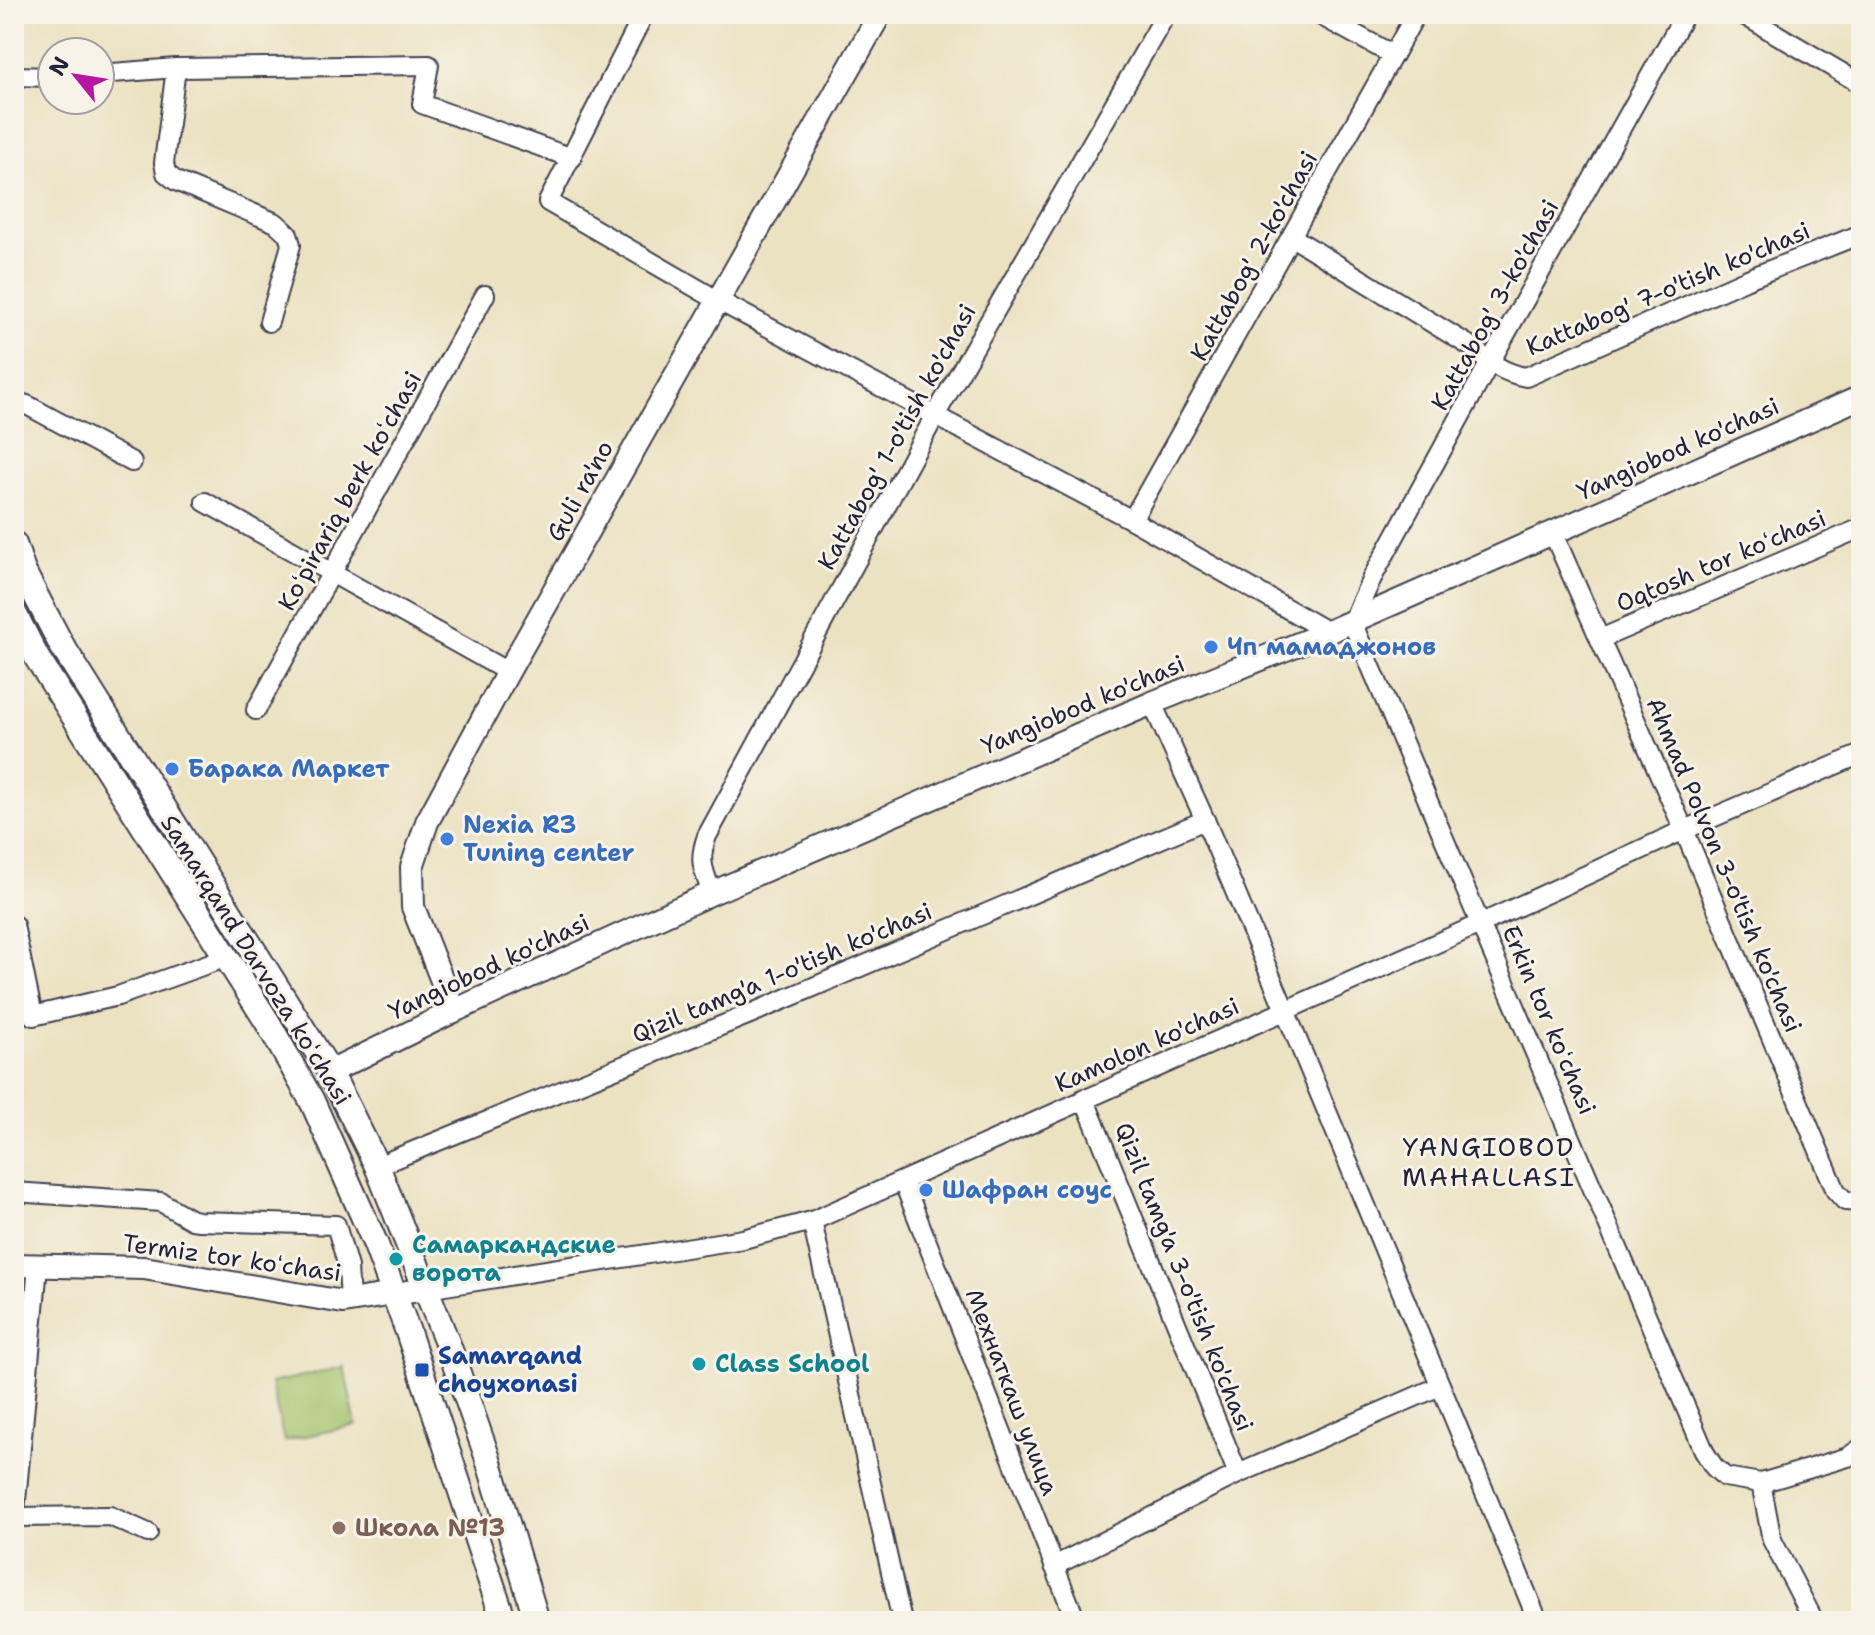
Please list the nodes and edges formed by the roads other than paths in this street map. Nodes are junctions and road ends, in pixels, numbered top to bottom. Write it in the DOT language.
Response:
graph roads {
  1 [pos="644,14"];
  2 [pos="880,14"];
  3 [pos="1166,14"];
  4 [pos="1318,14"];
  5 [pos="1416,14"];
  6 [pos="1685,14"];
  7 [pos="1742,14"];
  8 [pos="1393,55"];
  9 [pos="176,68"];
  10 [pos="116,73"];
  11 [pos="14,76"];
  12 [pos="36,77"];
  13 [pos="1861,84"];
  14 [pos="572,158"];
  15 [pos="1861,234"];
  16 [pos="1292,237"];
  17 [pos="485,295"];
  18 [pos="717,300"];
  19 [pos="269,322"];
  20 [pos="1490,362"];
  21 [pos="1861,397"];
  22 [pos="14,401"];
  23 [pos="936,414"];
  24 [pos="132,462"];
  25 [pos="205,502"];
  26 [pos="1132,520"];
  27 [pos="1861,528"];
  28 [pos="1553,533"];
  29 [pos="14,544"];
  30 [pos="330,574"];
  31 [pos="14,613"];
  32 [pos="1352,622"];
  33 [pos="1328,632"];
  34 [pos="1600,639"];
  35 [pos="508,672"];
  36 [pos="1152,703"];
  37 [pos="256,710"];
  38 [pos="1861,754"];
  39 [pos="1205,820"];
  40 [pos="1684,830"];
  41 [pos="712,893"];
  42 [pos="1482,923"];
  43 [pos="14,925"];
  44 [pos="227,957"];
  45 [pos="1285,1010"];
  46 [pos="454,1011"];
  47 [pos="330,1072"];
  48 [pos="1084,1098"];
  49 [pos="377,1166"];
  50 [pos="903,1181"];
  51 [pos="14,1192"];
  52 [pos="1861,1202"];
  53 [pos="812,1221"];
  54 [pos="14,1265"];
  55 [pos="38,1266"];
  56 [pos="426,1289"];
  57 [pos="394,1294"];
  58 [pos="350,1301"];
  59 [pos="1440,1386"];
  60 [pos="1861,1448"];
  61 [pos="1238,1474"];
  62 [pos="1761,1483"];
  63 [pos="14,1519"];
  64 [pos="148,1533"];
  65 [pos="1054,1566"];
  66 [pos="504,1621"];
  67 [pos="537,1621"];
  68 [pos="902,1621"];
  69 [pos="1076,1621"];
  70 [pos="1538,1621"];
  71 [pos="1814,1621"];
  1 -- 14 [label="street"];
  2 -- 18 [label="street, Guli ra'no"];
  3 -- 23 [label="street, Kattabog' 1-o'tish ko'chasi"];
  4 -- 8 [label="street"];
  5 -- 8 [label="street, Kattabog' 2-ko'chasi"];
  6 -- 20 [label="street, Kattabog' 3-ko'chasi"];
  7 -- 13 [label="street"];
  8 -- 16 [label="street, Kattabog' 2-ko'chasi"];
  9 -- 10 [label="street"];
  9 -- 14 [label="street"];
  9 -- 19 [label="street"];
  11 -- 12 [label="street"];
  14 -- 18 [label="street"];
  15 -- 20 [label="street, Kattabog' 7-o'tish ko'chasi"];
  16 -- 20 [label="street, Kattabog' 7-o'tish ko'chasi"];
  16 -- 26 [label="street, Kattabog' 2-ko'chasi"];
  17 -- 30 [label="street, Koʻpirariq berk koʻchasi"];
  18 -- 23 [label="street"];
  18 -- 35 [label="street, Guli ra'no"];
  20 -- 32 [label="street, Kattabog' 3-ko'chasi"];
  21 -- 28 [label="street, Yangiobod ko'chasi"];
  22 -- 24 [label="street"];
  23 -- 26 [label="street"];
  23 -- 41 [label="street, Kattabog' 1-o'tish ko'chasi"];
  25 -- 30 [label="street"];
  26 -- 33 [label="street"];
  27 -- 34 [label="street, Oqtosh tor koʻchasi"];
  28 -- 32 [label="street, Yangiobod ko'chasi"];
  28 -- 34 [label="street, Ahmad Polvon 3-o'tish ko'chasi"];
  29 -- 47 [label="main road, Samarqand Darvoza koʻchasi"];
  30 -- 35 [label="street"];
  30 -- 37 [label="street, Koʻpirariq berk koʻchasi"];
  31 -- 44 [label="main road, Samarqand Darvoza koʻchasi"];
  32 -- 33 [label="street, Yangiobod ko'chasi"];
  32 -- 42 [label="street, Erkin tor koʻchasi"];
  33 -- 36 [label="street, Yangiobod ko'chasi"];
  34 -- 40 [label="street, Ahmad Polvon 3-o'tish ko'chasi"];
  35 -- 46 [label="street, Guli ra'no"];
  36 -- 39 [label="street"];
  36 -- 41 [label="street, Yangiobod ko'chasi"];
  38 -- 40 [label="street, Kamolon ko'chasi"];
  39 -- 45 [label="street"];
  39 -- 49 [label="street, Qizil tamg'a 1-o'tish ko'chasi"];
  40 -- 42 [label="street, Kamolon ko'chasi"];
  40 -- 52 [label="street, Ahmad Polvon 3-o'tish ko'chasi"];
  41 -- 46 [label="street, Yangiobod ko'chasi"];
  42 -- 45 [label="street, Kamolon ko'chasi"];
  42 -- 62 [label="street, Erkin tor koʻchasi"];
  43 -- 44 [label="street"];
  44 -- 57 [label="main road, Samarqand Darvoza koʻchasi"];
  45 -- 48 [label="street, Kamolon ko'chasi"];
  45 -- 59 [label="street"];
  46 -- 47 [label="street, Yangiobod ko'chasi"];
  47 -- 49 [label="main road, Samarqand Darvoza koʻchasi"];
  48 -- 50 [label="street, Kamolon ko'chasi"];
  48 -- 61 [label="street, Qizil tamg'a 3-o'tish ko'chasi"];
  49 -- 56 [label="main road, Samarqand Darvoza koʻchasi"];
  50 -- 53 [label="street, Kamolon ko'chasi"];
  50 -- 65 [label="street, Мехнаткаш улица"];
  51 -- 58 [label="street"];
  53 -- 56 [label="street, Kamolon ko'chasi"];
  53 -- 68 [label="street"];
  54 -- 55 [label="street, Termiz tor koʻchasi"];
  55 -- 58 [label="street, Termiz tor koʻchasi"];
  55 -- 63 [label="street"];
  56 -- 57 [label="street, Termiz tor koʻchasi"];
  56 -- 67 [label="main road, Samarqand Darvoza koʻchasi"];
  57 -- 58 [label="street, Termiz tor koʻchasi"];
  57 -- 66 [label="main road, Samarqand Darvoza koʻchasi"];
  59 -- 61 [label="street"];
  59 -- 70 [label="street"];
  60 -- 62 [label="street"];
  61 -- 65 [label="street"];
  62 -- 71 [label="street"];
  63 -- 64 [label="street"];
  65 -- 69 [label="street, Мехнаткаш улица"];
}
